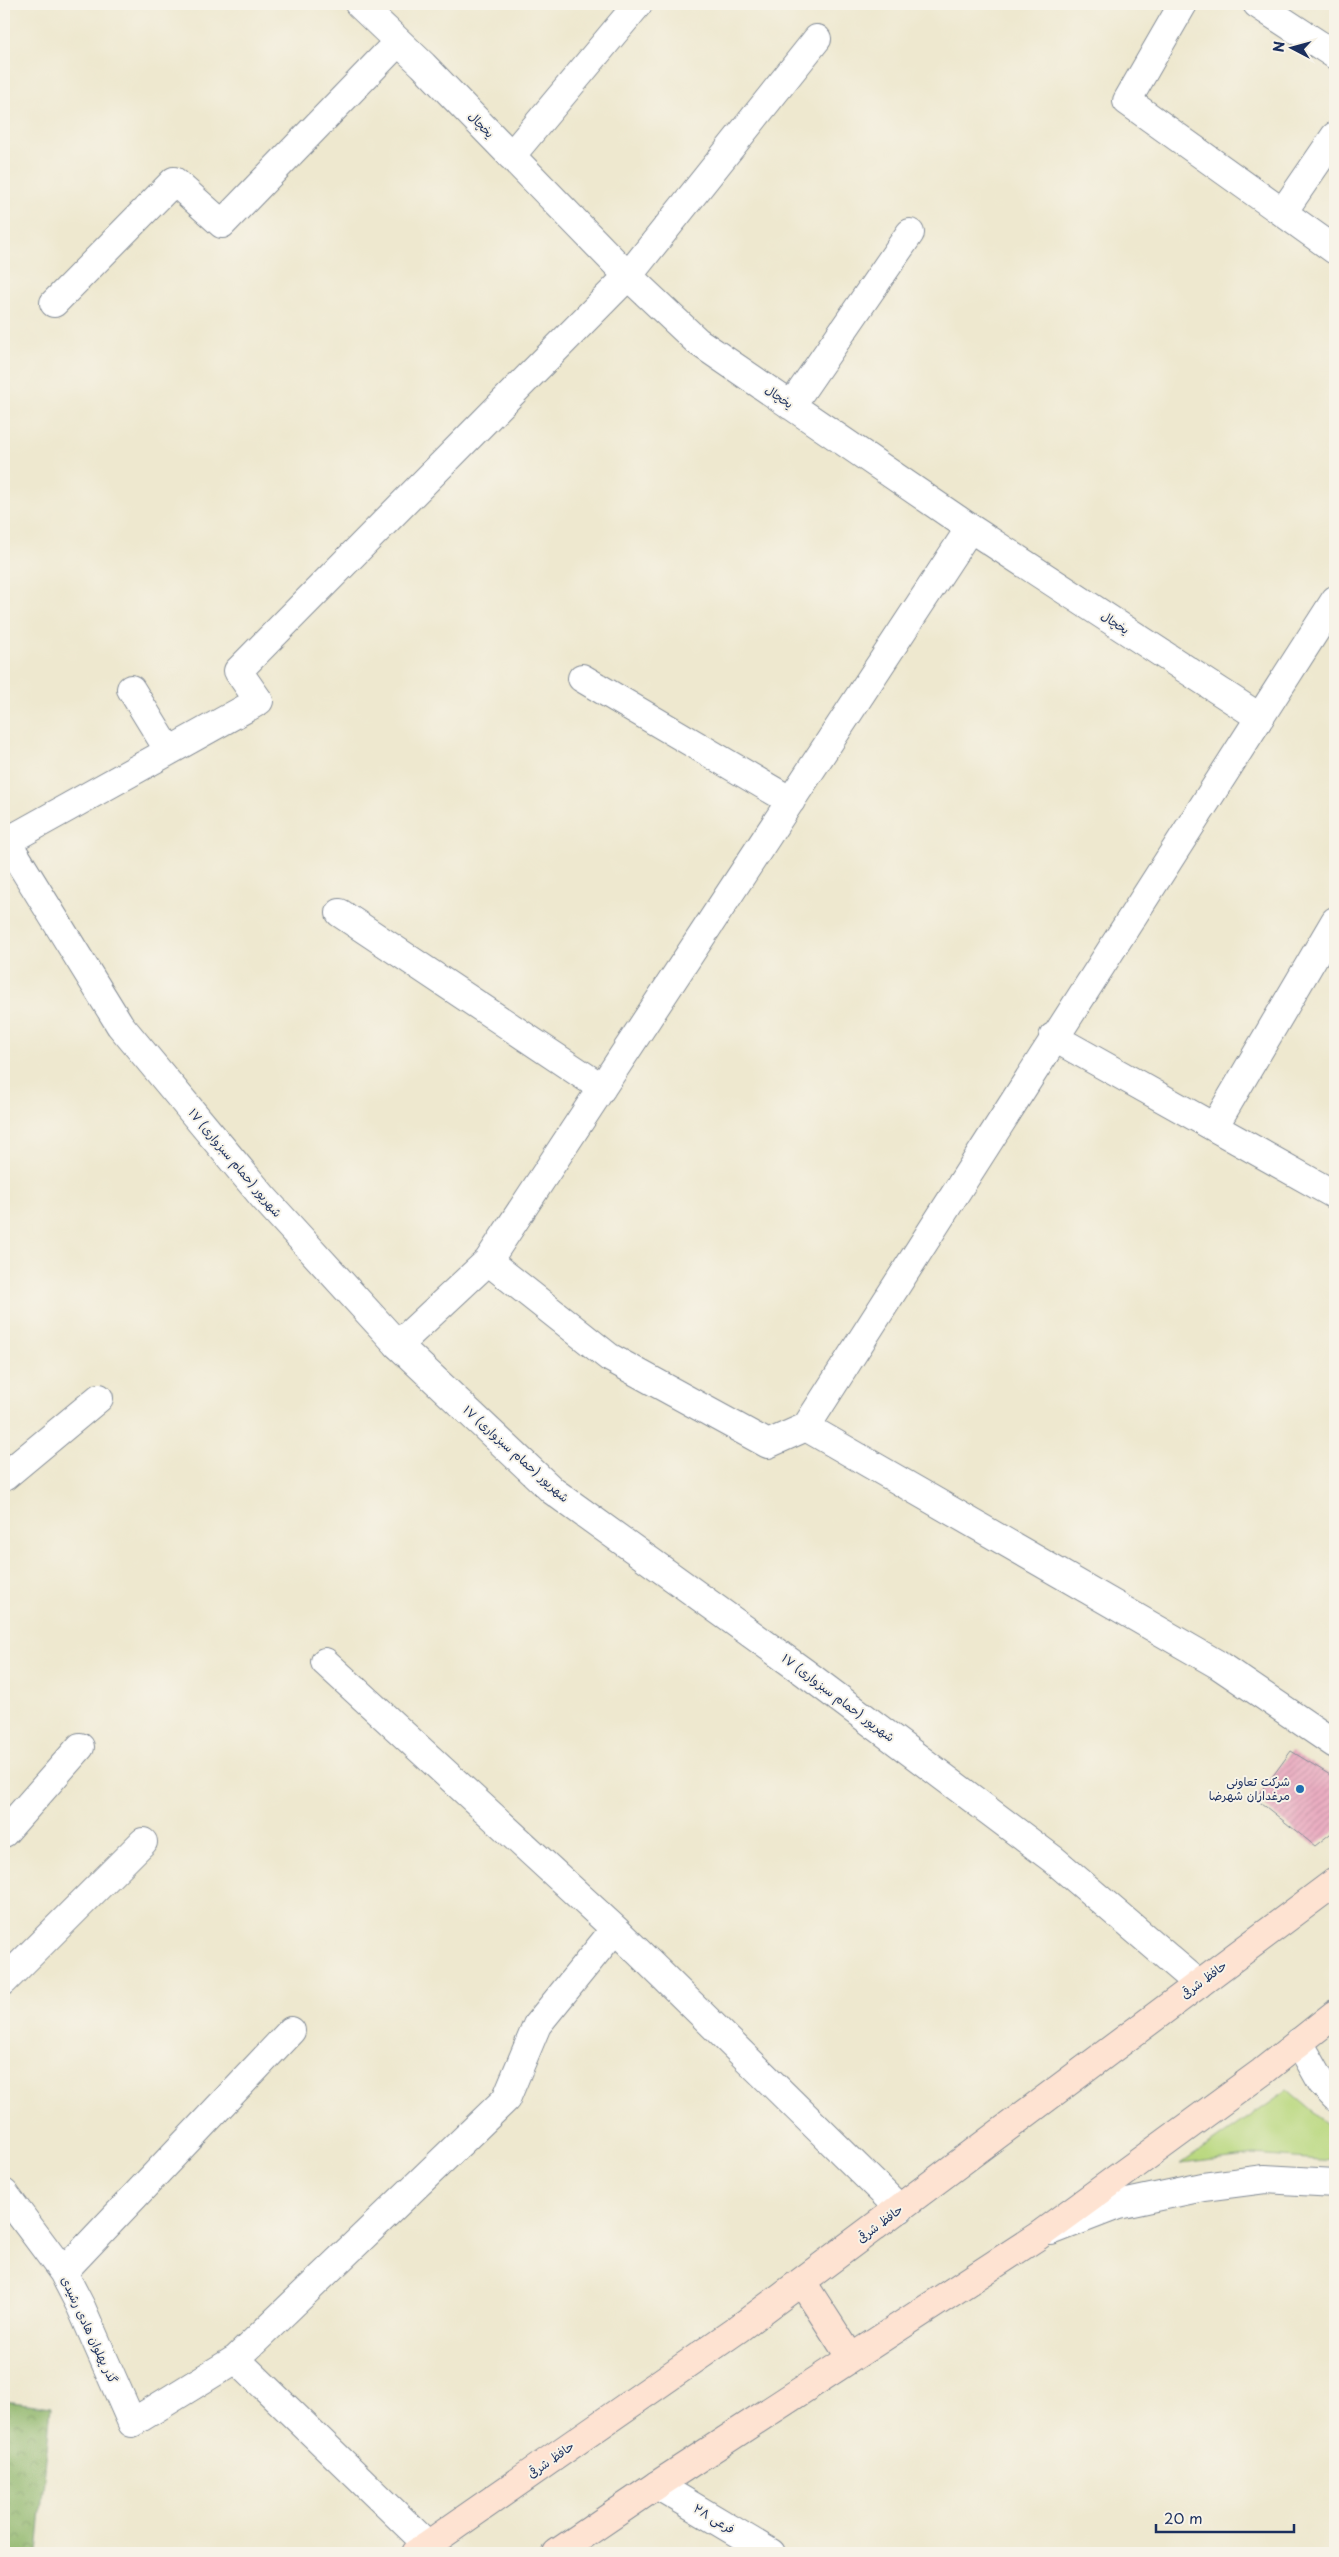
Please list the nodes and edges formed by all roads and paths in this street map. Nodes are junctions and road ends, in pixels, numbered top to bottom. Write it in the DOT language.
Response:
graph roads {
  1 [pos="359,4"];
  2 [pos="638,4"];
  3 [pos="1182,4"];
  4 [pos="1257,4"];
  5 [pos="817,38"];
  6 [pos="398,42"];
  7 [pos="1335,55"];
  8 [pos="1335,136"];
  9 [pos="511,156"];
  10 [pos="1282,212"];
  11 [pos="910,233"];
  12 [pos="1335,250"];
  13 [pos="628,276"];
  14 [pos="54,303"];
  15 [pos="791,406"];
  16 [pos="970,528"];
  17 [pos="1335,600"];
  18 [pos="582,678"];
  19 [pos="132,689"];
  20 [pos="1260,717"];
  21 [pos="169,751"];
  22 [pos="791,801"];
  23 [pos="5,840"];
  24 [pos="340,913"];
  25 [pos="1335,922"];
  26 [pos="1054,1037"];
  27 [pos="602,1088"];
  28 [pos="1214,1127"];
  29 [pos="1335,1195"];
  30 [pos="488,1261"];
  31 [pos="398,1345"];
  32 [pos="99,1398"];
  33 [pos="806,1427"];
  34 [pos="4,1477"];
  35 [pos="325,1662"];
  36 [pos="1335,1744"];
  37 [pos="80,1747"];
  38 [pos="4,1833"];
  39 [pos="143,1842"];
  40 [pos="1335,1882"];
  41 [pos="615,1929"];
  42 [pos="4,1981"];
  43 [pos="1199,1984"];
  44 [pos="1335,2014"];
  45 [pos="290,2031"];
  46 [pos="1300,2042"];
  47 [pos="1335,2097"];
  48 [pos="1335,2183"];
  49 [pos="4,2192"];
  50 [pos="900,2209"];
  51 [pos="1038,2236"];
  52 [pos="63,2272"];
  53 [pos="802,2282"];
  54 [pos="851,2358"];
  55 [pos="236,2359"];
  56 [pos="657,2485"];
  57 [pos="422,2549"];
  58 [pos="557,2553"];
  59 [pos="771,2553"];
  1 -- 6 [label="street, یخچال"];
  2 -- 9 [label="street"];
  3 -- 10 [label="street"];
  4 -- 7 [label="street"];
  5 -- 13 [label="street"];
  6 -- 9 [label="street, یخچال"];
  6 -- 14 [label="street"];
  8 -- 10 [label="street"];
  9 -- 13 [label="street, یخچال"];
  10 -- 12 [label="street"];
  11 -- 15 [label="street"];
  13 -- 15 [label="street, یخچال"];
  13 -- 21 [label="street"];
  15 -- 16 [label="street, یخچال"];
  16 -- 20 [label="street, یخچال"];
  16 -- 22 [label="street"];
  17 -- 20 [label="street"];
  18 -- 22 [label="street"];
  19 -- 21 [label="street"];
  20 -- 26 [label="street"];
  21 -- 23 [label="street"];
  22 -- 27 [label="street"];
  23 -- 31 [label="street, ۱۷ شهریور (حمام سبزواری)"];
  24 -- 27 [label="street"];
  25 -- 28 [label="street"];
  26 -- 28 [label="street"];
  26 -- 33 [label="street"];
  27 -- 30 [label="street"];
  28 -- 29 [label="street"];
  30 -- 31 [label="street"];
  30 -- 33 [label="street"];
  31 -- 43 [label="street, ۱۷ شهریور (حمام سبزواری)"];
  32 -- 34 [label="street"];
  33 -- 36 [label="street"];
  35 -- 41 [label="street"];
  37 -- 38 [label="street"];
  39 -- 42 [label="street"];
  40 -- 43 [label="main road, حافظ شرقی"];
  41 -- 50 [label="street"];
  41 -- 55 [label="street"];
  43 -- 50 [label="main road, حافظ شرقی"];
  44 -- 46 [label="main road"];
  45 -- 52 [label="street"];
  46 -- 47 [label="street"];
  46 -- 51 [label="main road"];
  48 -- 51 [label="street"];
  49 -- 52 [label="street, گذر پهلوان هادی رشیدی"];
  50 -- 53 [label="main road, حافظ شرقی"];
  51 -- 54 [label="main road"];
  52 -- 55 [label="street, گذر پهلوان هادی رشیدی"];
  53 -- 54 [label="main road"];
  53 -- 57 [label="main road, حافظ شرقی"];
  54 -- 56 [label="main road"];
  55 -- 57 [label="street"];
  56 -- 58 [label="main road"];
  56 -- 59 [label="street, فرعی ۲۸"];
}
